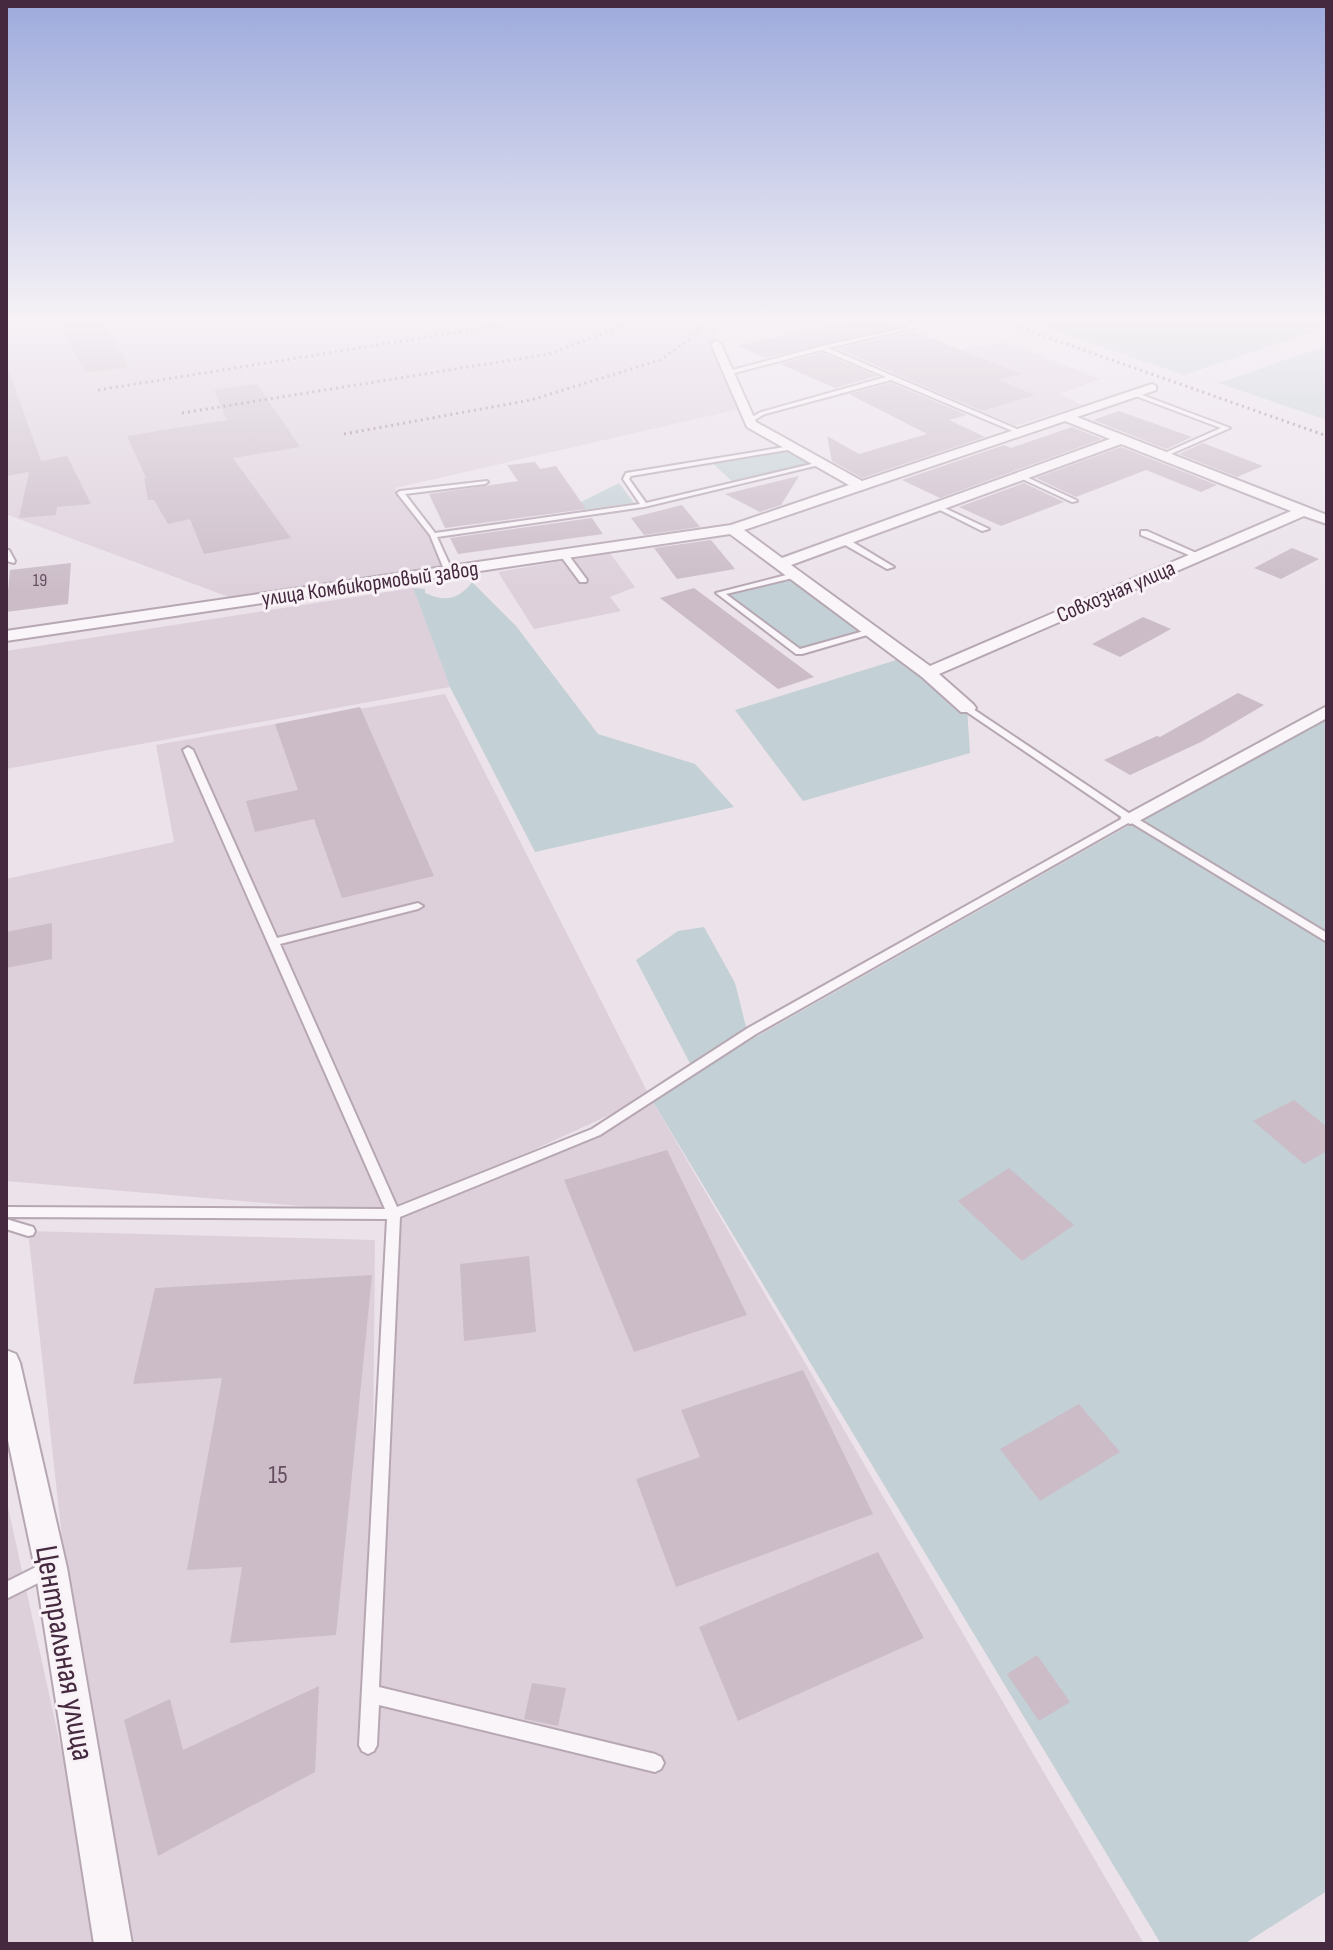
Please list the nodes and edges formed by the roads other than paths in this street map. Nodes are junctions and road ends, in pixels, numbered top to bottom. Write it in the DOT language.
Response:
graph roads {
  1 [pos="744,409"];
  2 [pos="778,409"];
  3 [pos="965,409"];
  4 [pos="1089,409"];
  5 [pos="1176,409"];
  6 [pos="1065,417"];
  7 [pos="749,421"];
  8 [pos="1017,431"];
  9 [pos="1122,439"];
  10 [pos="791,448"];
  11 [pos="1162,456"];
  12 [pos="820,464"];
  13 [pos="1020,476"];
  14 [pos="485,482"];
  15 [pos="860,486"];
  16 [pos="1074,501"];
  17 [pos="644,505"];
  18 [pos="936,506"];
  19 [pos="1303,511"];
  20 [pos="1327,520"];
  21 [pos="733,529"];
  22 [pos="985,529"];
  23 [pos="1144,533"];
  24 [pos="433,535"];
  25 [pos="843,540"];
  26 [pos="6,552"];
  27 [pos="564,555"];
  28 [pos="1199,556"];
  29 [pos="11,561"];
  30 [pos="779,564"];
  31 [pos="890,567"];
  32 [pos="449,572"];
  33 [pos="794,575"];
  34 [pos="583,580"];
  35 [pos="871,631"];
  36 [pos="6,636"];
  37 [pos="928,673"];
  38 [pos="967,708"];
  39 [pos="1327,711"];
  40 [pos="188,750"];
  41 [pos="1130,818"];
  42 [pos="418,906"];
  43 [pos="1327,938"];
  44 [pos="274,942"];
  45 [pos="6,1212"];
  46 [pos="394,1214"];
  47 [pos="6,1224"];
  48 [pos="28,1231"];
  49 [pos="6,1363"];
  50 [pos="51,1568"];
  51 [pos="6,1591"];
  52 [pos="371,1694"];
  53 [pos="368,1745"];
  54 [pos="655,1763"];
  55 [pos="113,1944"];
  1 -- 7 [label="street"];
  2 -- 7 [label="lane"];
  3 -- 8 [label="lane"];
  4 -- 6 [label="street, улица Комбикормовый завод"];
  5 -- 11 [label="lane"];
  6 -- 8 [label="street, улица Комбикормовый завод"];
  6 -- 9 [label="street"];
  7 -- 10 [label="street"];
  8 -- 15 [label="street, улица Комбикормовый завод"];
  9 -- 11 [label="street"];
  9 -- 13 [label="street"];
  10 -- 12 [label="street"];
  10 -- 17 [label="lane"];
  11 -- 19 [label="street"];
  12 -- 15 [label="street"];
  12 -- 17 [label="lane"];
  13 -- 16 [label="lane"];
  13 -- 18 [label="street"];
  14 -- 24 [label="lane"];
  15 -- 21 [label="street, улица Комбикормовый завод"];
  17 -- 24 [label="lane"];
  18 -- 22 [label="lane"];
  18 -- 25 [label="street"];
  19 -- 20 [label="street"];
  19 -- 28 [label="street, Совхозная улица"];
  21 -- 27 [label="street, улица Комбикормовый завод"];
  21 -- 30 [label="street"];
  23 -- 28 [label="lane"];
  24 -- 32 [label="lane"];
  25 -- 30 [label="street"];
  25 -- 31 [label="lane"];
  26 -- 29 [label="lane"];
  27 -- 32 [label="street, улица Комбикормовый завод"];
  27 -- 34 [label="lane"];
  28 -- 37 [label="street, Совхозная улица"];
  30 -- 33 [label="street"];
  32 -- 36 [label="street, улица Комбикормовый завод"];
  33 -- 35 [label="street"];
  33 -- 35 [label="lane"];
  35 -- 37 [label="street"];
  37 -- 38 [label="street"];
  38 -- 41 [label="lane"];
  39 -- 41 [label="street"];
  40 -- 44 [label="lane"];
  41 -- 43 [label="lane"];
  41 -- 46 [label="lane"];
  42 -- 44 [label="lane"];
  44 -- 46 [label="lane"];
  45 -- 46 [label="lane"];
  46 -- 52 [label="lane"];
  47 -- 48 [label="lane"];
  49 -- 50 [label="street, Центральная улица"];
  50 -- 51 [label="lane"];
  50 -- 55 [label="street, Центральная улица"];
  52 -- 53 [label="lane"];
  52 -- 54 [label="lane"];
}
